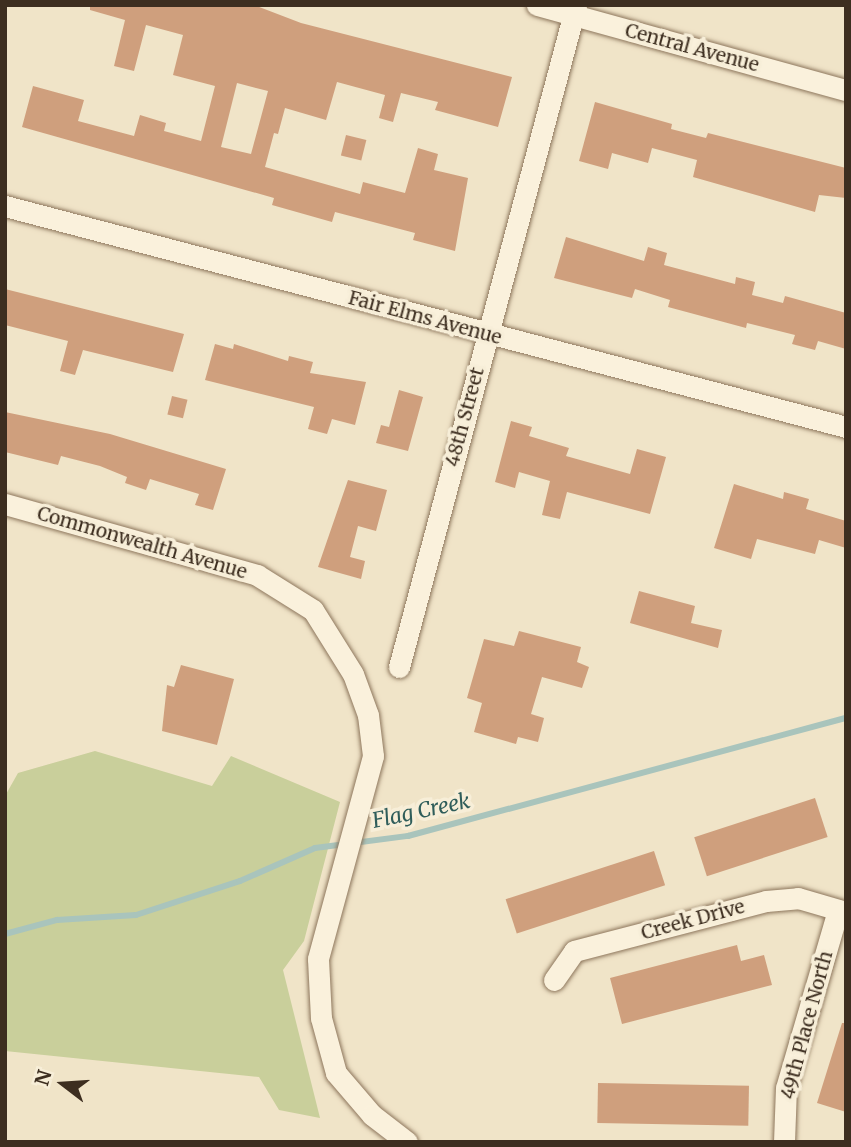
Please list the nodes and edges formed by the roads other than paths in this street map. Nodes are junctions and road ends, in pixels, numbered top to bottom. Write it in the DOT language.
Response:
graph roads {
  1 [pos="537,5"];
  2 [pos="575,10"];
  3 [pos="846,90"];
  4 [pos="5,206"];
  5 [pos="486,334"];
  6 [pos="846,427"];
  7 [pos="5,504"];
  8 [pos="399,667"];
  9 [pos="842,911"];
  10 [pos="554,980"];
  11 [pos="407,1142"];
  12 [pos="784,1142"];
  1 -- 2 [label="street, Central Avenue"];
  2 -- 3 [label="street, Central Avenue"];
  2 -- 5 [label="street, 48th Street"];
  4 -- 5 [label="street, Fair Elms Avenue"];
  5 -- 6 [label="street, Fair Elms Avenue"];
  5 -- 8 [label="street, 48th Street"];
  7 -- 11 [label="street, Commonwealth Avenue"];
  9 -- 10 [label="street, Creek Drive"];
  9 -- 12 [label="street, 49th Place North"];
}
